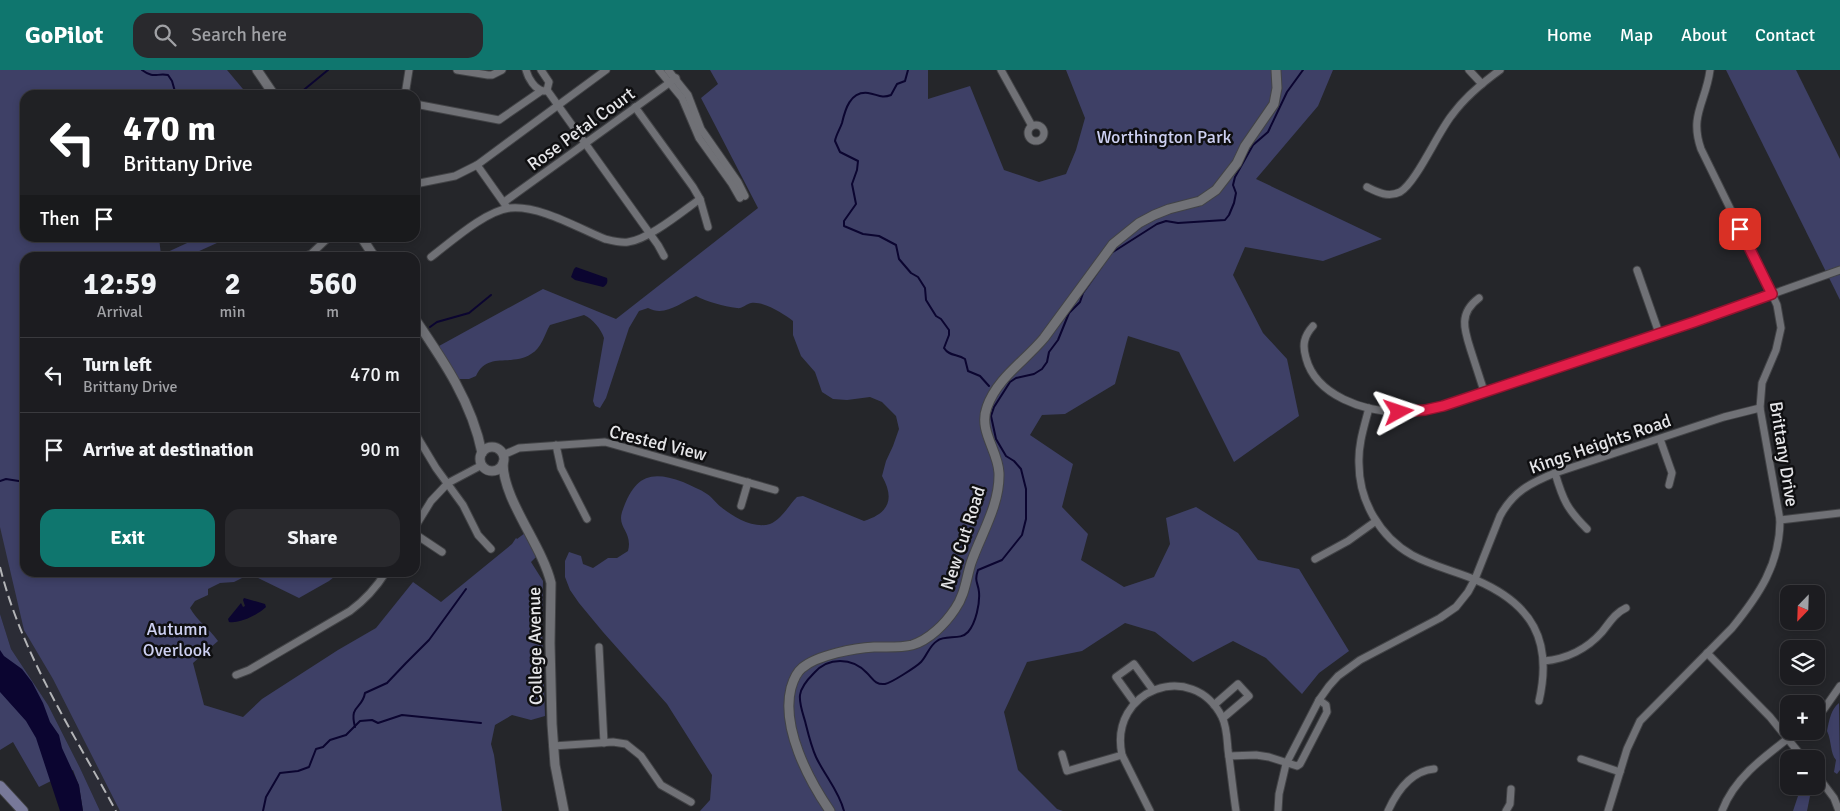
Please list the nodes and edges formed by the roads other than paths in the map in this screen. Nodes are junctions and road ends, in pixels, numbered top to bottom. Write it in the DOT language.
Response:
graph roads {
  1 [pos="257,70"];
  2 [pos="409,70"];
  3 [pos="457,70"];
  4 [pos="502,70"];
  5 [pos="526,70"];
  6 [pos="541,70"];
  7 [pos="606,70"];
  8 [pos="659,70"];
  9 [pos="668,70"];
  10 [pos="1001,70"];
  11 [pos="1276,70"];
  12 [pos="1469,70"];
  13 [pos="1500,70"];
  14 [pos="1710,70"];
  15 [pos="673,80"];
  16 [pos="1482,84"];
  17 [pos="271,90"];
  18 [pos="406,90"];
  19 [pos="544,90"];
  20 [pos="420,105"];
  21 [pos="559,105"];
  22 [pos="635,107"];
  23 [pos="1032,126"];
  24 [pos="586,143"];
  25 [pos="477,165"];
  26 [pos="420,183"];
  27 [pos="1367,187"];
  28 [pos="742,197"];
  29 [pos="700,199"];
  30 [pos="506,205"];
  31 [pos="708,227"];
  32 [pos="650,233"];
  33 [pos="324,242"];
  34 [pos="316,252"];
  35 [pos="664,256"];
  36 [pos="431,257"];
  37 [pos="1638,270"];
  38 [pos="1840,270"];
  39 [pos="1772,294"];
  40 [pos="1479,298"];
  41 [pos="420,326"];
  42 [pos="1313,326"];
  43 [pos="1659,333"];
  44 [pos="1484,391"];
  45 [pos="1369,408"];
  46 [pos="1760,408"];
  47 [pos="477,430"];
  48 [pos="1660,439"];
  49 [pos="420,441"];
  50 [pos="556,445"];
  51 [pos="493,447"];
  52 [pos="482,453"];
  53 [pos="503,459"];
  54 [pos="485,468"];
  55 [pos="1554,474"];
  56 [pos="748,482"];
  57 [pos="448,483"];
  58 [pos="1669,484"];
  59 [pos="508,489"];
  60 [pos="775,490"];
  61 [pos="741,506"];
  62 [pos="1840,513"];
  63 [pos="420,519"];
  64 [pos="587,519"];
  65 [pos="1780,520"];
  66 [pos="1376,521"];
  67 [pos="1587,529"];
  68 [pos="420,537"];
  69 [pos="490,549"];
  70 [pos="442,552"];
  71 [pos="1315,559"];
  72 [pos="383,577"];
  73 [pos="1475,579"];
  74 [pos="1626,608"];
  75 [pos="601,651"];
  76 [pos="1707,653"];
  77 [pos="1544,660"];
  78 [pos="236,674"];
  79 [pos="1840,686"];
  80 [pos="1153,690"];
  81 [pos="1319,700"];
  82 [pos="1539,701"];
  83 [pos="1134,702"];
  84 [pos="1214,705"];
  85 [pos="1825,708"];
  86 [pos="1223,718"];
  87 [pos="1780,729"];
  88 [pos="1786,740"];
  89 [pos="1790,740"];
  90 [pos="604,743"];
  91 [pos="553,746"];
  92 [pos="1797,750"];
  93 [pos="1062,754"];
  94 [pos="1122,755"];
  95 [pos="1229,756"];
  96 [pos="1581,759"];
  97 [pos="1286,764"];
  98 [pos="1434,769"];
  99 [pos="1620,772"];
  100 [pos="0,786"];
  101 [pos="1825,786"];
  102 [pos="1510,789"];
  103 [pos="691,802"];
  104 [pos="24,811"];
  105 [pos="564,811"];
  106 [pos="830,811"];
  107 [pos="1150,811"];
  108 [pos="1236,811"];
  109 [pos="1278,811"];
  110 [pos="1388,811"];
  111 [pos="1506,811"];
  112 [pos="1608,811"];
  113 [pos="1722,811"];
  114 [pos="1839,811"];
  1 -- 17 [label="street"];
  2 -- 18 [label="street"];
  3 -- 4 [label="street"];
  5 -- 19 [label="street"];
  6 -- 19 [label="street"];
  7 -- 21 [label="street"];
  8 -- 15 [label="street"];
  9 -- 15 [label="street"];
  10 -- 23 [label="street"];
  11 -- 106 [label="street, New Cut Road"];
  12 -- 16 [label="street"];
  13 -- 16 [label="street"];
  14 -- 39 [label="street, Brittany Drive"];
  15 -- 22 [label="street, Rose Petal Court"];
  15 -- 28 [label="street"];
  16 -- 27 [label="street"];
  19 -- 20 [label="street"];
  19 -- 21 [label="street"];
  21 -- 24 [label="street"];
  21 -- 25 [label="street"];
  22 -- 24 [label="street, Rose Petal Court"];
  22 -- 29 [label="street"];
  24 -- 30 [label="street, Rose Petal Court"];
  24 -- 32 [label="street"];
  25 -- 26 [label="street"];
  25 -- 30 [label="street"];
  29 -- 31 [label="street"];
  29 -- 32 [label="street"];
  30 -- 32 [label="street"];
  30 -- 36 [label="street, Rose Petal Court"];
  32 -- 35 [label="street"];
  33 -- 34 [label="street"];
  37 -- 43 [label="street"];
  38 -- 39 [label="street"];
  39 -- 43 [label="street"];
  39 -- 46 [label="street, Brittany Drive"];
  40 -- 44 [label="street"];
  41 -- 47 [label="street"];
  42 -- 45 [label="street"];
  43 -- 44 [label="street"];
  44 -- 45 [label="street"];
  45 -- 66 [label="street"];
  46 -- 48 [label="street, Kings Heights Road"];
  46 -- 65 [label="street, Brittany Drive"];
  47 -- 51 [label="street"];
  47 -- 52 [label="street"];
  48 -- 55 [label="street, Kings Heights Road"];
  48 -- 58 [label="street"];
  49 -- 57 [label="street"];
  50 -- 53 [label="street, Crested View"];
  50 -- 56 [label="street, Crested View"];
  50 -- 64 [label="street"];
  51 -- 52 [label="street"];
  51 -- 53 [label="street"];
  52 -- 54 [label="street"];
  53 -- 54 [label="street"];
  53 -- 59 [label="street, College Avenue"];
  54 -- 57 [label="street"];
  54 -- 59 [label="street, College Avenue"];
  55 -- 67 [label="street"];
  55 -- 73 [label="street, Kings Heights Road"];
  56 -- 60 [label="street, Crested View"];
  56 -- 61 [label="street"];
  57 -- 63 [label="street"];
  57 -- 69 [label="street"];
  59 -- 91 [label="street, College Avenue"];
  62 -- 65 [label="street"];
  65 -- 76 [label="street, Brittany Drive"];
  66 -- 71 [label="street"];
  66 -- 73 [label="street"];
  68 -- 70 [label="street"];
  72 -- 78 [label="street"];
  73 -- 77 [label="street"];
  73 -- 81 [label="street, Kings Heights Road"];
  74 -- 77 [label="street"];
  75 -- 90 [label="street"];
  76 -- 87 [label="street"];
  76 -- 99 [label="street, Brittany Drive"];
  77 -- 82 [label="street"];
  79 -- 85 [label="street"];
  80 -- 83 [label="street"];
  80 -- 83 [label="street"];
  80 -- 84 [label="street"];
  81 -- 97 [label="street, Kings Heights Road"];
  81 -- 97 [label="street"];
  83 -- 94 [label="street"];
  84 -- 86 [label="street"];
  84 -- 86 [label="street"];
  86 -- 95 [label="street"];
  88 -- 113 [label="street"];
  89 -- 92 [label="street"];
  90 -- 91 [label="street"];
  90 -- 103 [label="street"];
  91 -- 105 [label="street, College Avenue"];
  93 -- 94 [label="street"];
  94 -- 107 [label="street"];
  95 -- 97 [label="street"];
  95 -- 108 [label="street"];
  96 -- 99 [label="street"];
  97 -- 109 [label="street, Kings Heights Road"];
  98 -- 110 [label="street"];
  99 -- 112 [label="street, Brittany Drive"];
  100 -- 104 [label="main road"];
  101 -- 114 [label="street"];
  102 -- 111 [label="street"];
}
